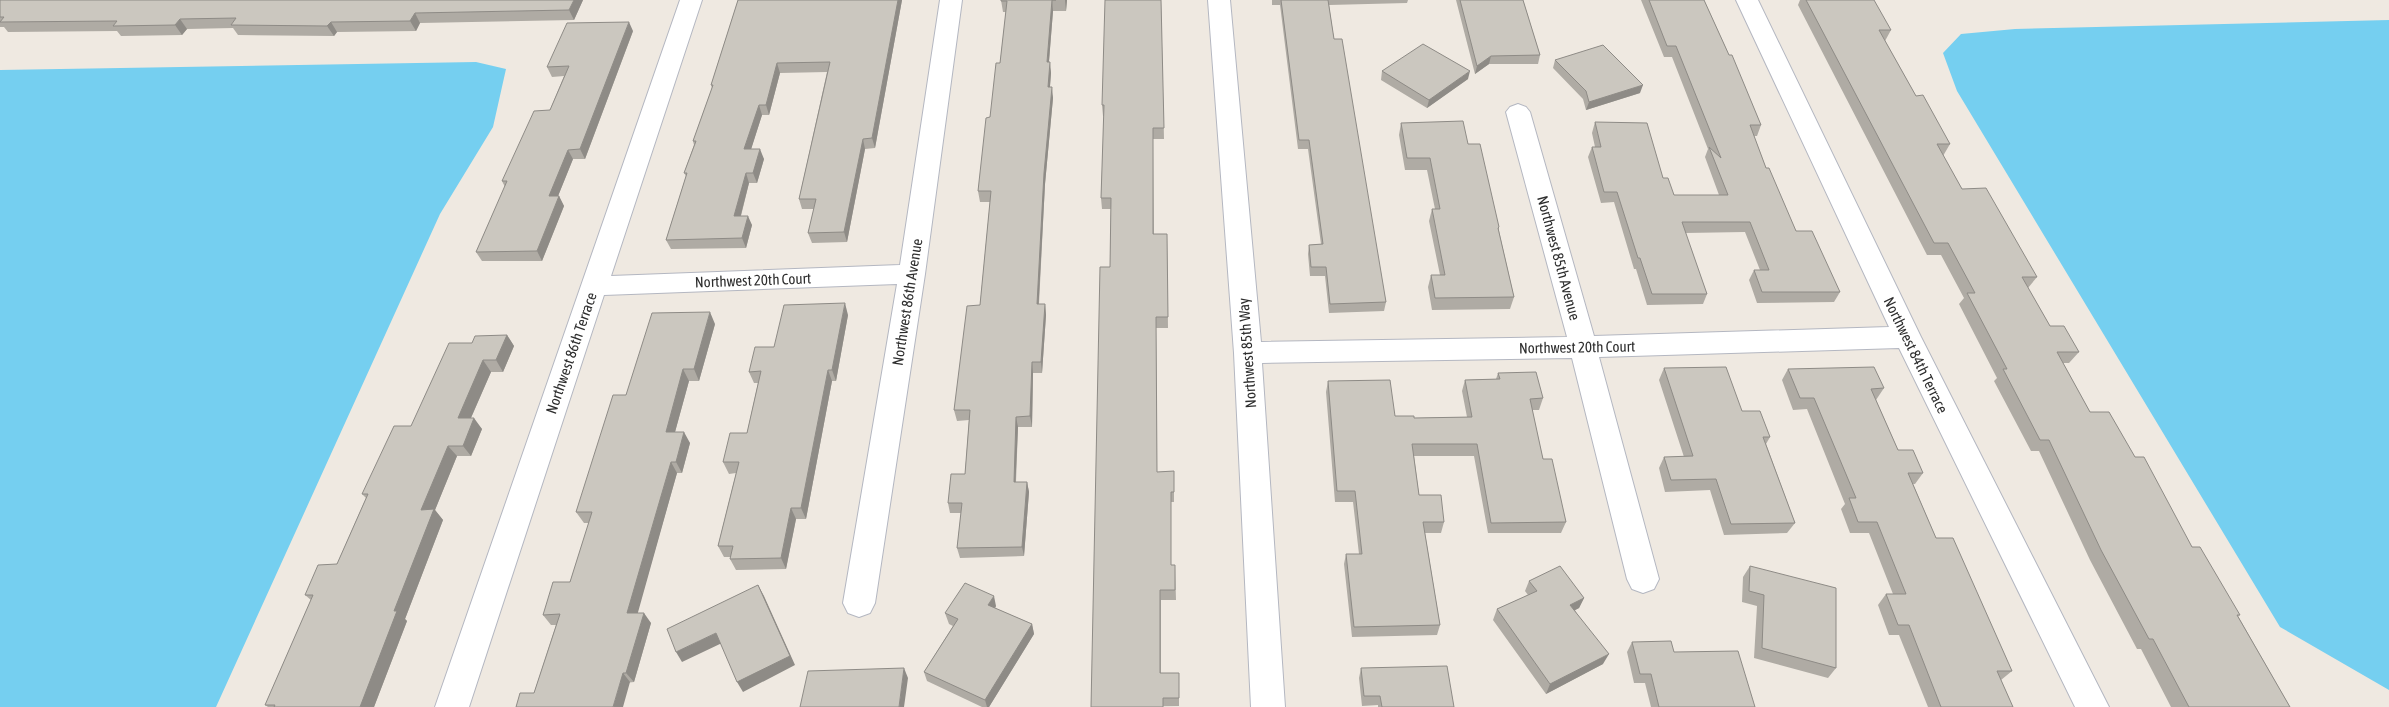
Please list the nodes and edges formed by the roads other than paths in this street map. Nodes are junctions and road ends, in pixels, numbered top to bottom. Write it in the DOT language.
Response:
graph roads {
  1 [pos="691,0"];
  2 [pos="951,0"];
  3 [pos="1219,0"];
  4 [pos="1747,0"];
  5 [pos="1518,112"];
  6 [pos="912,274"];
  7 [pos="593,286"];
  8 [pos="1907,337"];
  9 [pos="1583,347"];
  10 [pos="1248,353"];
  11 [pos="1643,579"];
  12 [pos="859,603"];
  13 [pos="452,707"];
  14 [pos="1268,707"];
  15 [pos="2092,707"];
  1 -- 7 [label="street, Northwest 86th Terrace"];
  2 -- 6 [label="street, Northwest 86th Avenue"];
  3 -- 10 [label="street, Northwest 85th Way"];
  4 -- 8 [label="street, Northwest 84th Terrace"];
  5 -- 9 [label="street, Northwest 85th Avenue"];
  6 -- 7 [label="street, Northwest 20th Court"];
  6 -- 12 [label="street, Northwest 86th Avenue"];
  7 -- 13 [label="street, Northwest 86th Terrace"];
  8 -- 9 [label="street, Northwest 20th Court"];
  8 -- 15 [label="street, Northwest 84th Terrace"];
  9 -- 10 [label="street, Northwest 20th Court"];
  9 -- 11 [label="street, Northwest 85th Avenue"];
  10 -- 14 [label="street, Northwest 85th Way"];
}
